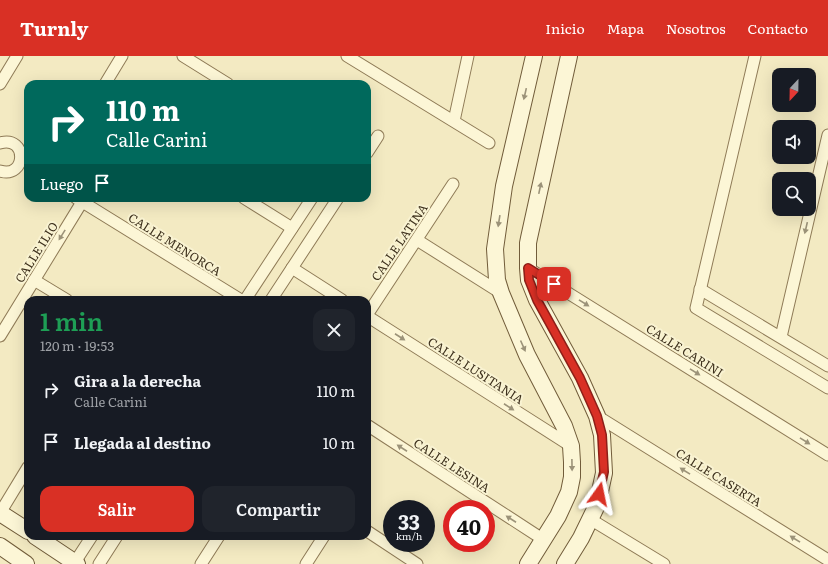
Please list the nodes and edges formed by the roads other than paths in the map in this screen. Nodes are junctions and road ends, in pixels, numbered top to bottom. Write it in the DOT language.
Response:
graph roads {
  1 [pos="122,56"];
  2 [pos="183,56"];
  3 [pos="348,56"];
  4 [pos="468,56"];
  5 [pos="534,56"];
  6 [pos="569,56"];
  7 [pos="755,56"];
  8 [pos="16,57"];
  9 [pos="107,80"];
  10 [pos="222,80"];
  11 [pos="0,84"];
  12 [pos="454,121"];
  13 [pos="378,136"];
  14 [pos="828,136"];
  15 [pos="0,143"];
  16 [pos="488,143"];
  17 [pos="371,147"];
  18 [pos="24,166"];
  19 [pos="0,171"];
  20 [pos="454,184"];
  21 [pos="78,202"];
  22 [pos="82,202"];
  23 [pos="250,202"];
  24 [pos="309,202"];
  25 [pos="335,202"];
  26 [pos="292,228"];
  27 [pos="417,240"];
  28 [pos="292,268"];
  29 [pos="528,268"];
  30 [pos="34,280"];
  31 [pos="700,289"];
  32 [pos="500,294"];
  33 [pos="24,296"];
  34 [pos="24,296"];
  35 [pos="60,296"];
  36 [pos="235,296"];
  37 [pos="248,296"];
  38 [pos="274,296"];
  39 [pos="336,296"];
  40 [pos="371,310"];
  41 [pos="371,319"];
  42 [pos="0,336"];
  43 [pos="781,337"];
  44 [pos="828,366"];
  45 [pos="828,388"];
  46 [pos="597,416"];
  47 [pos="371,429"];
  48 [pos="571,446"];
  49 [pos="828,455"];
  50 [pos="24,474"];
  51 [pos="0,513"];
  52 [pos="590,519"];
  53 [pos="24,528"];
  54 [pos="371,534"];
  55 [pos="41,540"];
  56 [pos="90,540"];
  57 [pos="114,540"];
  58 [pos="217,540"];
  59 [pos="321,540"];
  60 [pos="544,540"];
  61 [pos="0,546"];
  62 [pos="828,560"];
  63 [pos="76,563"];
  64 [pos="414,563"];
  65 [pos="26,564"];
  66 [pos="99,564"];
  67 [pos="201,564"];
  68 [pos="306,564"];
  69 [pos="528,564"];
  70 [pos="565,564"];
  71 [pos="664,564"];
  1 -- 9 [label="street"];
  2 -- 10 [label="street"];
  3 -- 12 [label="street"];
  4 -- 12 [label="street"];
  5 -- 32 [label="street, one-way"];
  29 -- 6 [label="street, one-way"];
  7 -- 31 [label="street"];
  8 -- 11 [label="street"];
  12 -- 16 [label="street"];
  13 -- 17 [label="street"];
  14 -- 43 [label="street, one-way"];
  15 -- 18 [label="street"];
  18 -- 19 [label="street"];
  20 -- 27 [label="street, CALLE LATINA"];
  21 -- 30 [label="street, CALLE ILIO, one-way"];
  22 -- 36 [label="street, CALLE MENORCA"];
  23 -- 26 [label="street"];
  24 -- 26 [label="street"];
  25 -- 28 [label="street"];
  26 -- 37 [label="street"];
  27 -- 32 [label="street"];
  27 -- 40 [label="street, CALLE LATINA"];
  28 -- 38 [label="street"];
  28 -- 39 [label="street"];
  29 -- 46 [label="street"];
  29 -- 49 [label="street, CALLE CARINI, one-way"];
  30 -- 33 [label="street, CALLE ILIO"];
  30 -- 35 [label="street"];
  31 -- 43 [label="street"];
  31 -- 45 [label="street"];
  32 -- 48 [label="street, one-way"];
  34 -- 42 [label="street, CALLE ILIO"];
  41 -- 48 [label="street, CALLE LUSITANIA, one-way"];
  43 -- 44 [label="street"];
  46 -- 52 [label="street"];
  62 -- 46 [label="street, CALLE CASERTA, one-way"];
  60 -- 47 [label="street, CALLE LESINA, one-way"];
  48 -- 60 [label="street, one-way"];
  50 -- 51 [label="street"];
  51 -- 53 [label="street"];
  52 -- 70 [label="street"];
  52 -- 71 [label="street"];
  54 -- 64 [label="street"];
  55 -- 63 [label="street"];
  56 -- 63 [label="street"];
  57 -- 66 [label="street"];
  58 -- 67 [label="street"];
  59 -- 68 [label="street"];
  60 -- 69 [label="street"];
  61 -- 65 [label="street"];
}
